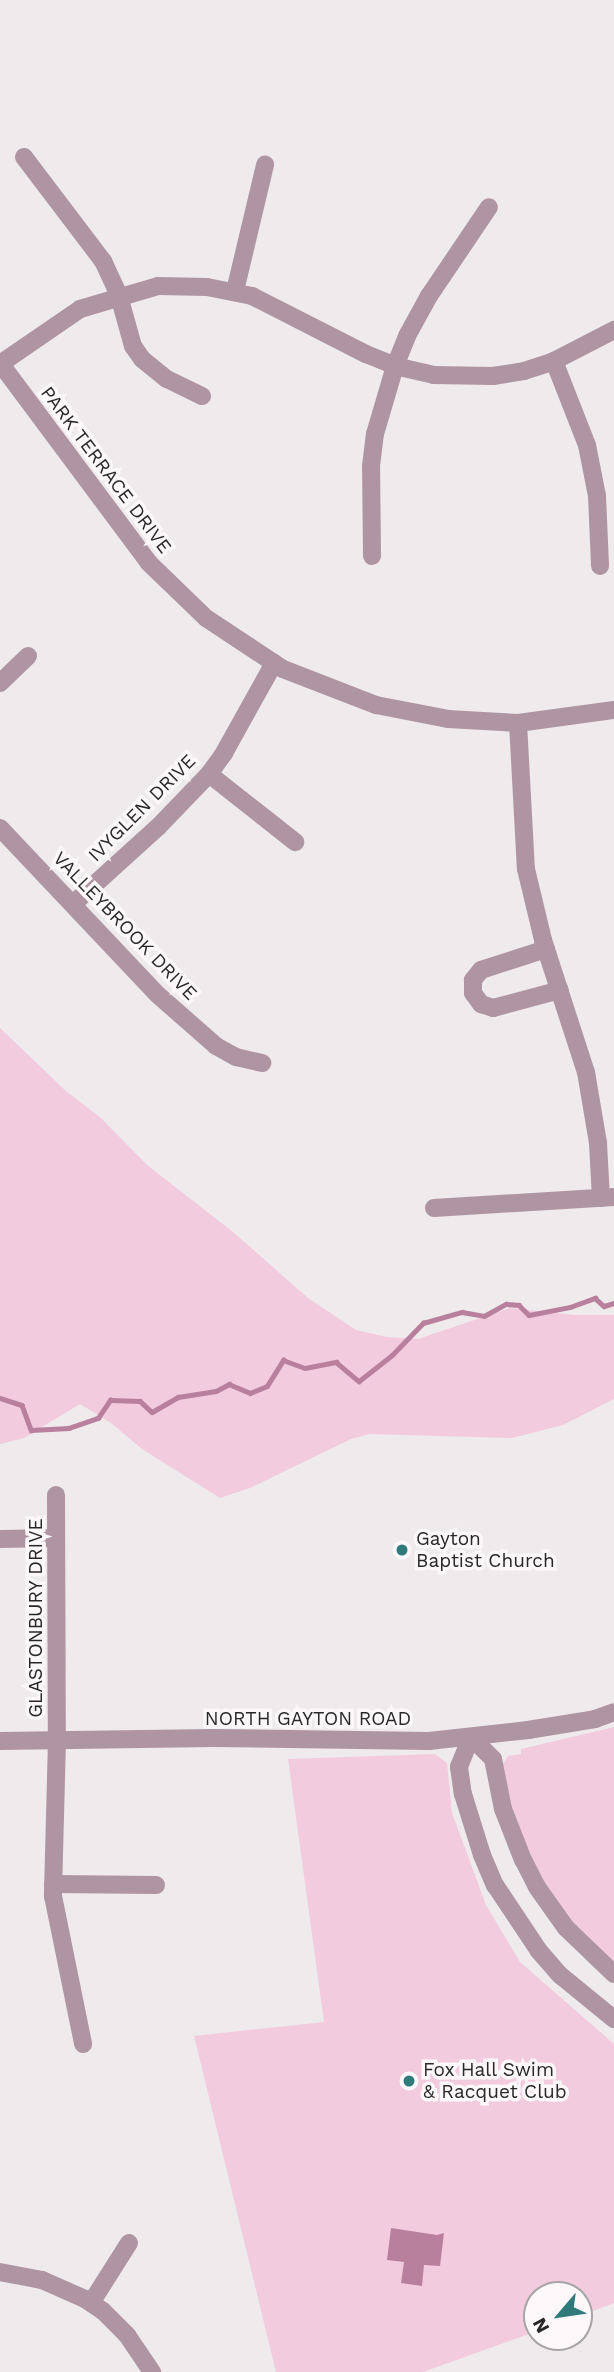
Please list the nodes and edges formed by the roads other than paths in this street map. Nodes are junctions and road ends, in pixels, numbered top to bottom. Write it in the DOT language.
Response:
graph roads {
  1 [pos="24,158"];
  2 [pos="265,166"];
  3 [pos="489,206"];
  4 [pos="235,292"];
  5 [pos="118,296"];
  6 [pos="614,330"];
  7 [pos="554,361"];
  8 [pos="0,364"];
  9 [pos="395,366"];
  10 [pos="202,396"];
  11 [pos="372,556"];
  12 [pos="600,566"];
  13 [pos="28,656"];
  14 [pos="274,663"];
  15 [pos="0,683"];
  16 [pos="614,710"];
  17 [pos="519,723"];
  18 [pos="209,774"];
  19 [pos="0,828"];
  20 [pos="295,842"];
  21 [pos="73,904"];
  22 [pos="546,949"];
  23 [pos="560,990"];
  24 [pos="262,1063"];
  25 [pos="608,1197"];
  26 [pos="433,1208"];
  27 [pos="56,1495"];
  28 [pos="56,1538"];
  29 [pos="0,1539"];
  30 [pos="614,1712"];
  31 [pos="471,1737"];
  32 [pos="57,1740"];
  33 [pos="0,1741"];
  34 [pos="53,1884"];
  35 [pos="156,1885"];
  36 [pos="614,1974"];
  37 [pos="614,2019"];
  38 [pos="83,2043"];
  39 [pos="129,2243"];
  40 [pos="0,2273"];
  41 [pos="91,2303"];
  42 [pos="152,2372"];
  1 -- 5 [label="street"];
  2 -- 4 [label="street"];
  3 -- 9 [label="street"];
  4 -- 5 [label="street"];
  4 -- 9 [label="street"];
  5 -- 8 [label="street"];
  5 -- 10 [label="street"];
  6 -- 7 [label="street"];
  7 -- 9 [label="street"];
  7 -- 12 [label="street"];
  8 -- 14 [label="street, PARK TERRACE DRIVE"];
  9 -- 11 [label="street"];
  13 -- 15 [label="street"];
  14 -- 17 [label="street, PARK TERRACE DRIVE"];
  14 -- 18 [label="street, IVYGLEN DRIVE"];
  16 -- 17 [label="street, PARK TERRACE DRIVE"];
  17 -- 22 [label="street"];
  18 -- 20 [label="street"];
  18 -- 21 [label="street, IVYGLEN DRIVE"];
  19 -- 21 [label="street, VALLEYBROOK DRIVE"];
  21 -- 24 [label="street, VALLEYBROOK DRIVE"];
  22 -- 23 [label="street"];
  22 -- 23 [label="street"];
  23 -- 25 [label="street"];
  25 -- 26 [label="street"];
  27 -- 28 [label="street, GLASTONBURY DRIVE"];
  28 -- 29 [label="street"];
  28 -- 32 [label="street, GLASTONBURY DRIVE"];
  30 -- 31 [label="street, NORTH GAYTON ROAD"];
  31 -- 32 [label="street, NORTH GAYTON ROAD"];
  31 -- 36 [label="street"];
  31 -- 37 [label="street"];
  32 -- 33 [label="street, NORTH GAYTON ROAD"];
  32 -- 34 [label="street, GLASTONBURY DRIVE"];
  34 -- 35 [label="street"];
  34 -- 38 [label="street, GLASTONBURY DRIVE"];
  39 -- 41 [label="street"];
  40 -- 41 [label="street"];
  41 -- 42 [label="street"];
}
